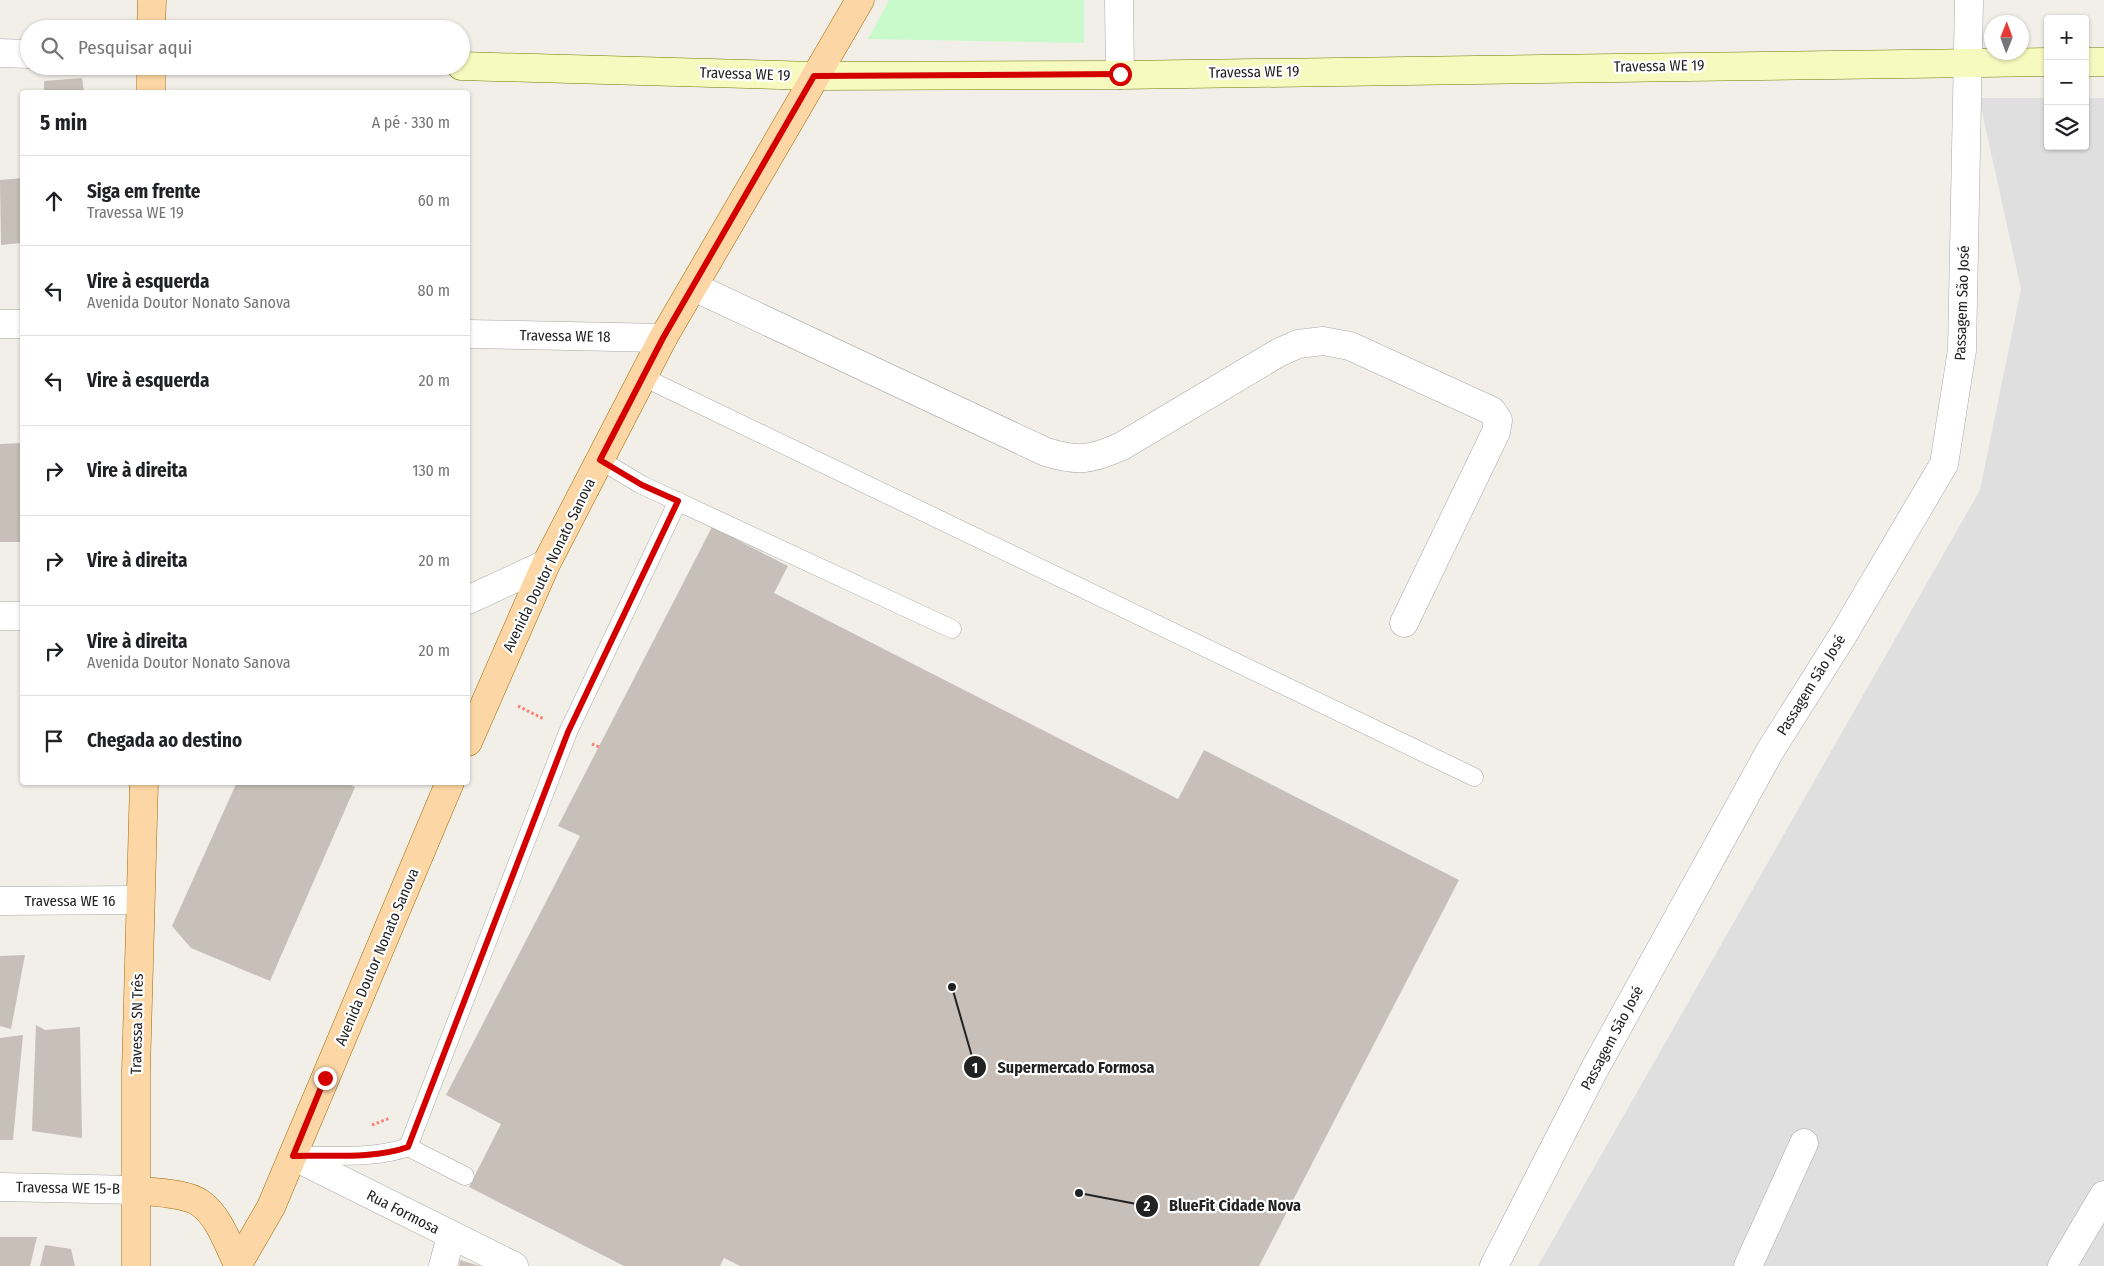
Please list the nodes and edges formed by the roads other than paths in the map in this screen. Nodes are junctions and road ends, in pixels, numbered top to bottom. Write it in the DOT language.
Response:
graph roads {
  1 [pos="152,0"];
  2 [pos="860,0"];
  3 [pos="1119,0"];
  4 [pos="1970,0"];
  5 [pos="152,20"];
  6 [pos="0,53"];
  7 [pos="20,54"];
  8 [pos="1968,61"];
  9 [pos="2044,62"];
  10 [pos="2089,62"];
  11 [pos="2104,62"];
  12 [pos="470,66"];
  13 [pos="1120,74"];
  14 [pos="151,75"];
  15 [pos="814,76"];
  16 [pos="151,90"];
  17 [pos="694,287"];
  18 [pos="0,324"];
  19 [pos="20,324"];
  20 [pos="470,334"];
  21 [pos="663,338"];
  22 [pos="643,378"];
  23 [pos="600,460"];
  24 [pos="678,501"];
  25 [pos="546,564"];
  26 [pos="470,599"];
  27 [pos="0,616"];
  28 [pos="20,616"];
  29 [pos="1404,622"];
  30 [pos="952,629"];
  31 [pos="470,737"];
  32 [pos="1474,777"];
  33 [pos="144,785"];
  34 [pos="449,785"];
  35 [pos="140,900"];
  36 [pos="0,901"];
  37 [pos="1804,1143"];
  38 [pos="408,1147"];
  39 [pos="293,1156"];
  40 [pos="465,1176"];
  41 [pos="0,1187"];
  42 [pos="135,1190"];
  43 [pos="2104,1194"];
  44 [pos="451,1236"];
  45 [pos="238,1265"];
  46 [pos="136,1266"];
  47 [pos="443,1266"];
  48 [pos="514,1266"];
  49 [pos="1494,1266"];
  50 [pos="1748,1266"];
  51 [pos="2062,1266"];
  1 -- 5 [label="main road"];
  2 -- 15 [label="main road, Avenida Doutor Nonato Sanova"];
  3 -- 13 [label="street"];
  4 -- 8 [label="street, Passagem São José"];
  6 -- 7 [label="street"];
  8 -- 9 [label="main road, Travessa WE 19"];
  8 -- 13 [label="main road, Travessa WE 19"];
  8 -- 49 [label="street, Passagem São José"];
  10 -- 11 [label="main road"];
  12 -- 15 [label="main road, Travessa WE 19"];
  13 -- 15 [label="main road, Travessa WE 19"];
  14 -- 16 [label="main road"];
  15 -- 17 [label="main road, Avenida Doutor Nonato Sanova"];
  17 -- 21 [label="main road, Avenida Doutor Nonato Sanova"];
  17 -- 29 [label="street"];
  18 -- 19 [label="street"];
  20 -- 21 [label="street, Travessa WE 18"];
  21 -- 22 [label="main road, Avenida Doutor Nonato Sanova"];
  22 -- 23 [label="main road, Avenida Doutor Nonato Sanova"];
  22 -- 32 [label="lane"];
  23 -- 24 [label="lane"];
  23 -- 25 [label="main road, Avenida Doutor Nonato Sanova"];
  24 -- 30 [label="lane"];
  24 -- 38 [label="lane"];
  25 -- 26 [label="street"];
  25 -- 31 [label="main road, Avenida Doutor Nonato Sanova"];
  27 -- 28 [label="street"];
  33 -- 35 [label="main road, Travessa SN Três"];
  34 -- 39 [label="main road, Avenida Doutor Nonato Sanova"];
  35 -- 36 [label="street, Travessa WE 16"];
  35 -- 42 [label="main road, Travessa SN Três"];
  37 -- 50 [label="street"];
  38 -- 39 [label="lane"];
  38 -- 40 [label="lane"];
  39 -- 44 [label="street, Rua Formosa"];
  39 -- 45 [label="main road, Avenida Doutor Nonato Sanova"];
  41 -- 42 [label="street, Travessa WE 15-B"];
  42 -- 45 [label="main road"];
  42 -- 46 [label="main road, Travessa SN Três"];
  43 -- 51 [label="street"];
  44 -- 47 [label="street"];
  44 -- 48 [label="street, Rua Formosa"];
}
